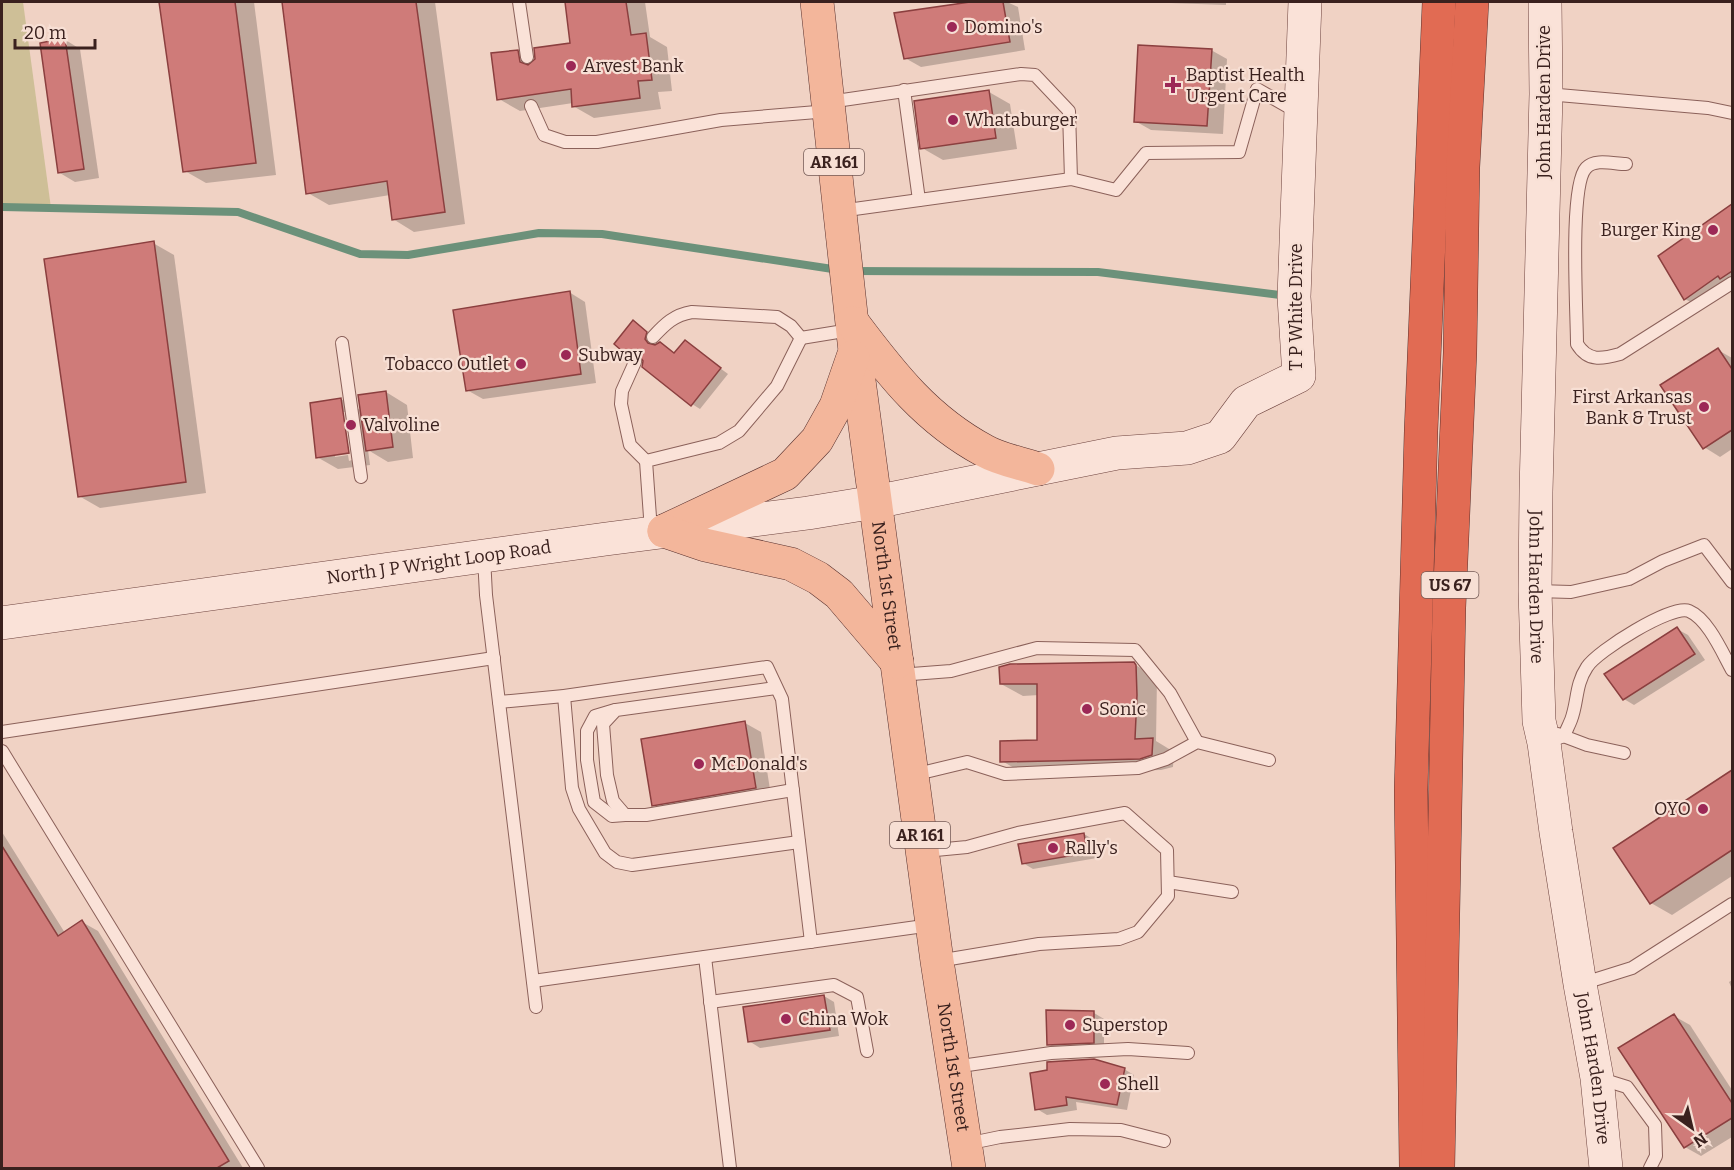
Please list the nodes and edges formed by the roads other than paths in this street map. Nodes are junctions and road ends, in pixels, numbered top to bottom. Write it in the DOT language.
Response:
graph roads {
  1 [pos="519,2"];
  2 [pos="817,2"];
  3 [pos="1305,2"];
  4 [pos="1439,2"];
  5 [pos="1472,2"];
  6 [pos="1545,2"];
  7 [pos="527,57"];
  8 [pos="904,90"];
  9 [pos="1546,94"];
  10 [pos="531,106"];
  11 [pos="828,107"];
  12 [pos="1732,113"];
  13 [pos="1300,114"];
  14 [pos="1626,164"];
  15 [pos="1071,179"];
  16 [pos="919,200"];
  17 [pos="839,211"];
  18 [pos="1732,283"];
  19 [pos="853,334"];
  20 [pos="653,337"];
  21 [pos="801,338"];
  22 [pos="342,343"];
  23 [pos="635,362"];
  24 [pos="646,461"];
  25 [pos="1038,469"];
  26 [pos="361,477"];
  27 [pos="875,502"];
  28 [pos="658,532"];
  29 [pos="484,556"];
  30 [pos="1732,582"];
  31 [pos="1535,591"];
  32 [pos="2,617"];
  33 [pos="2,623"];
  34 [pos="494,658"];
  35 [pos="898,669"];
  36 [pos="1732,670"];
  37 [pos="776,688"];
  38 [pos="564,696"];
  39 [pos="499,702"];
  40 [pos="616,710"];
  41 [pos="2,732"];
  42 [pos="1549,734"];
  43 [pos="1197,742"];
  44 [pos="2,751"];
  45 [pos="1624,753"];
  46 [pos="1269,760"];
  47 [pos="912,775"];
  48 [pos="793,790"];
  49 [pos="626,816"];
  50 [pos="799,842"];
  51 [pos="922,852"];
  52 [pos="1168,882"];
  53 [pos="1232,892"];
  54 [pos="1732,904"];
  55 [pos="932,925"];
  56 [pos="811,942"];
  57 [pos="705,957"];
  58 [pos="937,961"];
  59 [pos="533,981"];
  60 [pos="1580,984"];
  61 [pos="710,1002"];
  62 [pos="536,1007"];
  63 [pos="867,1051"];
  64 [pos="1188,1053"];
  65 [pos="953,1067"];
  66 [pos="1597,1077"];
  67 [pos="1164,1141"];
  68 [pos="968,1156"];
  69 [pos="258,1168"];
  70 [pos="730,1168"];
  71 [pos="1416,1168"];
  72 [pos="1438,1168"];
  73 [pos="1606,1168"];
  74 [pos="1650,1168"];
  1 -- 7 [label="lane"];
  2 -- 11 [label="main road, North 1st Street / AR 161"];
  3 -- 13 [label="main road, T P White Drive"];
  4 -- 71 [label="highway, US 67"];
  5 -- 72 [label="highway, US 67"];
  6 -- 9 [label="main road, John Harden Drive"];
  8 -- 11 [label="lane"];
  8 -- 15 [label="lane"];
  8 -- 16 [label="lane"];
  9 -- 12 [label="lane"];
  9 -- 31 [label="main road, John Harden Drive"];
  10 -- 11 [label="lane"];
  11 -- 17 [label="main road, North 1st Street / AR 161"];
  13 -- 15 [label="lane"];
  13 -- 25 [label="main road, T P White Drive"];
  14 -- 18 [label="lane"];
  15 -- 16 [label="lane"];
  16 -- 17 [label="lane"];
  17 -- 19 [label="main road, North 1st Street / AR 161"];
  19 -- 21 [label="lane"];
  19 -- 25 [label="main road"];
  19 -- 27 [label="main road, North 1st Street / AR 161"];
  19 -- 28 [label="main road"];
  20 -- 21 [label="lane"];
  21 -- 24 [label="lane"];
  22 -- 26 [label="lane"];
  23 -- 24 [label="lane"];
  24 -- 28 [label="lane"];
  25 -- 27 [label="main road, T P White Drive"];
  27 -- 28 [label="main road, North J P Wright Loop Road"];
  27 -- 35 [label="main road, North 1st Street / AR 161"];
  28 -- 29 [label="main road, North J P Wright Loop Road"];
  28 -- 35 [label="main road"];
  29 -- 33 [label="main road, North J P Wright Loop Road"];
  29 -- 34 [label="lane"];
  30 -- 31 [label="lane"];
  31 -- 42 [label="main road, John Harden Drive"];
  32 -- 33 [label="lane"];
  34 -- 39 [label="lane"];
  34 -- 41 [label="lane"];
  35 -- 43 [label="lane"];
  35 -- 47 [label="main road, North 1st Street / AR 161"];
  36 -- 42 [label="lane"];
  37 -- 38 [label="lane"];
  37 -- 40 [label="lane"];
  37 -- 48 [label="lane"];
  38 -- 39 [label="lane"];
  38 -- 50 [label="lane"];
  39 -- 59 [label="lane"];
  40 -- 49 [label="lane"];
  40 -- 49 [label="lane"];
  42 -- 45 [label="lane"];
  42 -- 60 [label="main road, John Harden Drive"];
  43 -- 46 [label="lane"];
  43 -- 47 [label="lane"];
  44 -- 69 [label="lane"];
  47 -- 51 [label="main road, North 1st Street / AR 161"];
  48 -- 49 [label="lane"];
  48 -- 50 [label="lane"];
  50 -- 56 [label="lane"];
  51 -- 52 [label="lane"];
  51 -- 55 [label="main road, North 1st Street / AR 161"];
  52 -- 53 [label="lane"];
  52 -- 58 [label="lane"];
  54 -- 60 [label="lane"];
  55 -- 56 [label="lane"];
  55 -- 58 [label="main road, North 1st Street / AR 161"];
  56 -- 57 [label="lane"];
  57 -- 59 [label="lane"];
  57 -- 61 [label="lane"];
  58 -- 65 [label="main road, North 1st Street / AR 161"];
  59 -- 62 [label="lane"];
  60 -- 66 [label="main road, John Harden Drive"];
  61 -- 63 [label="lane"];
  61 -- 70 [label="lane"];
  64 -- 65 [label="lane"];
  65 -- 68 [label="main road, North 1st Street / AR 161"];
  66 -- 73 [label="main road, John Harden Drive"];
  66 -- 74 [label="lane"];
  67 -- 68 [label="lane"];
}
